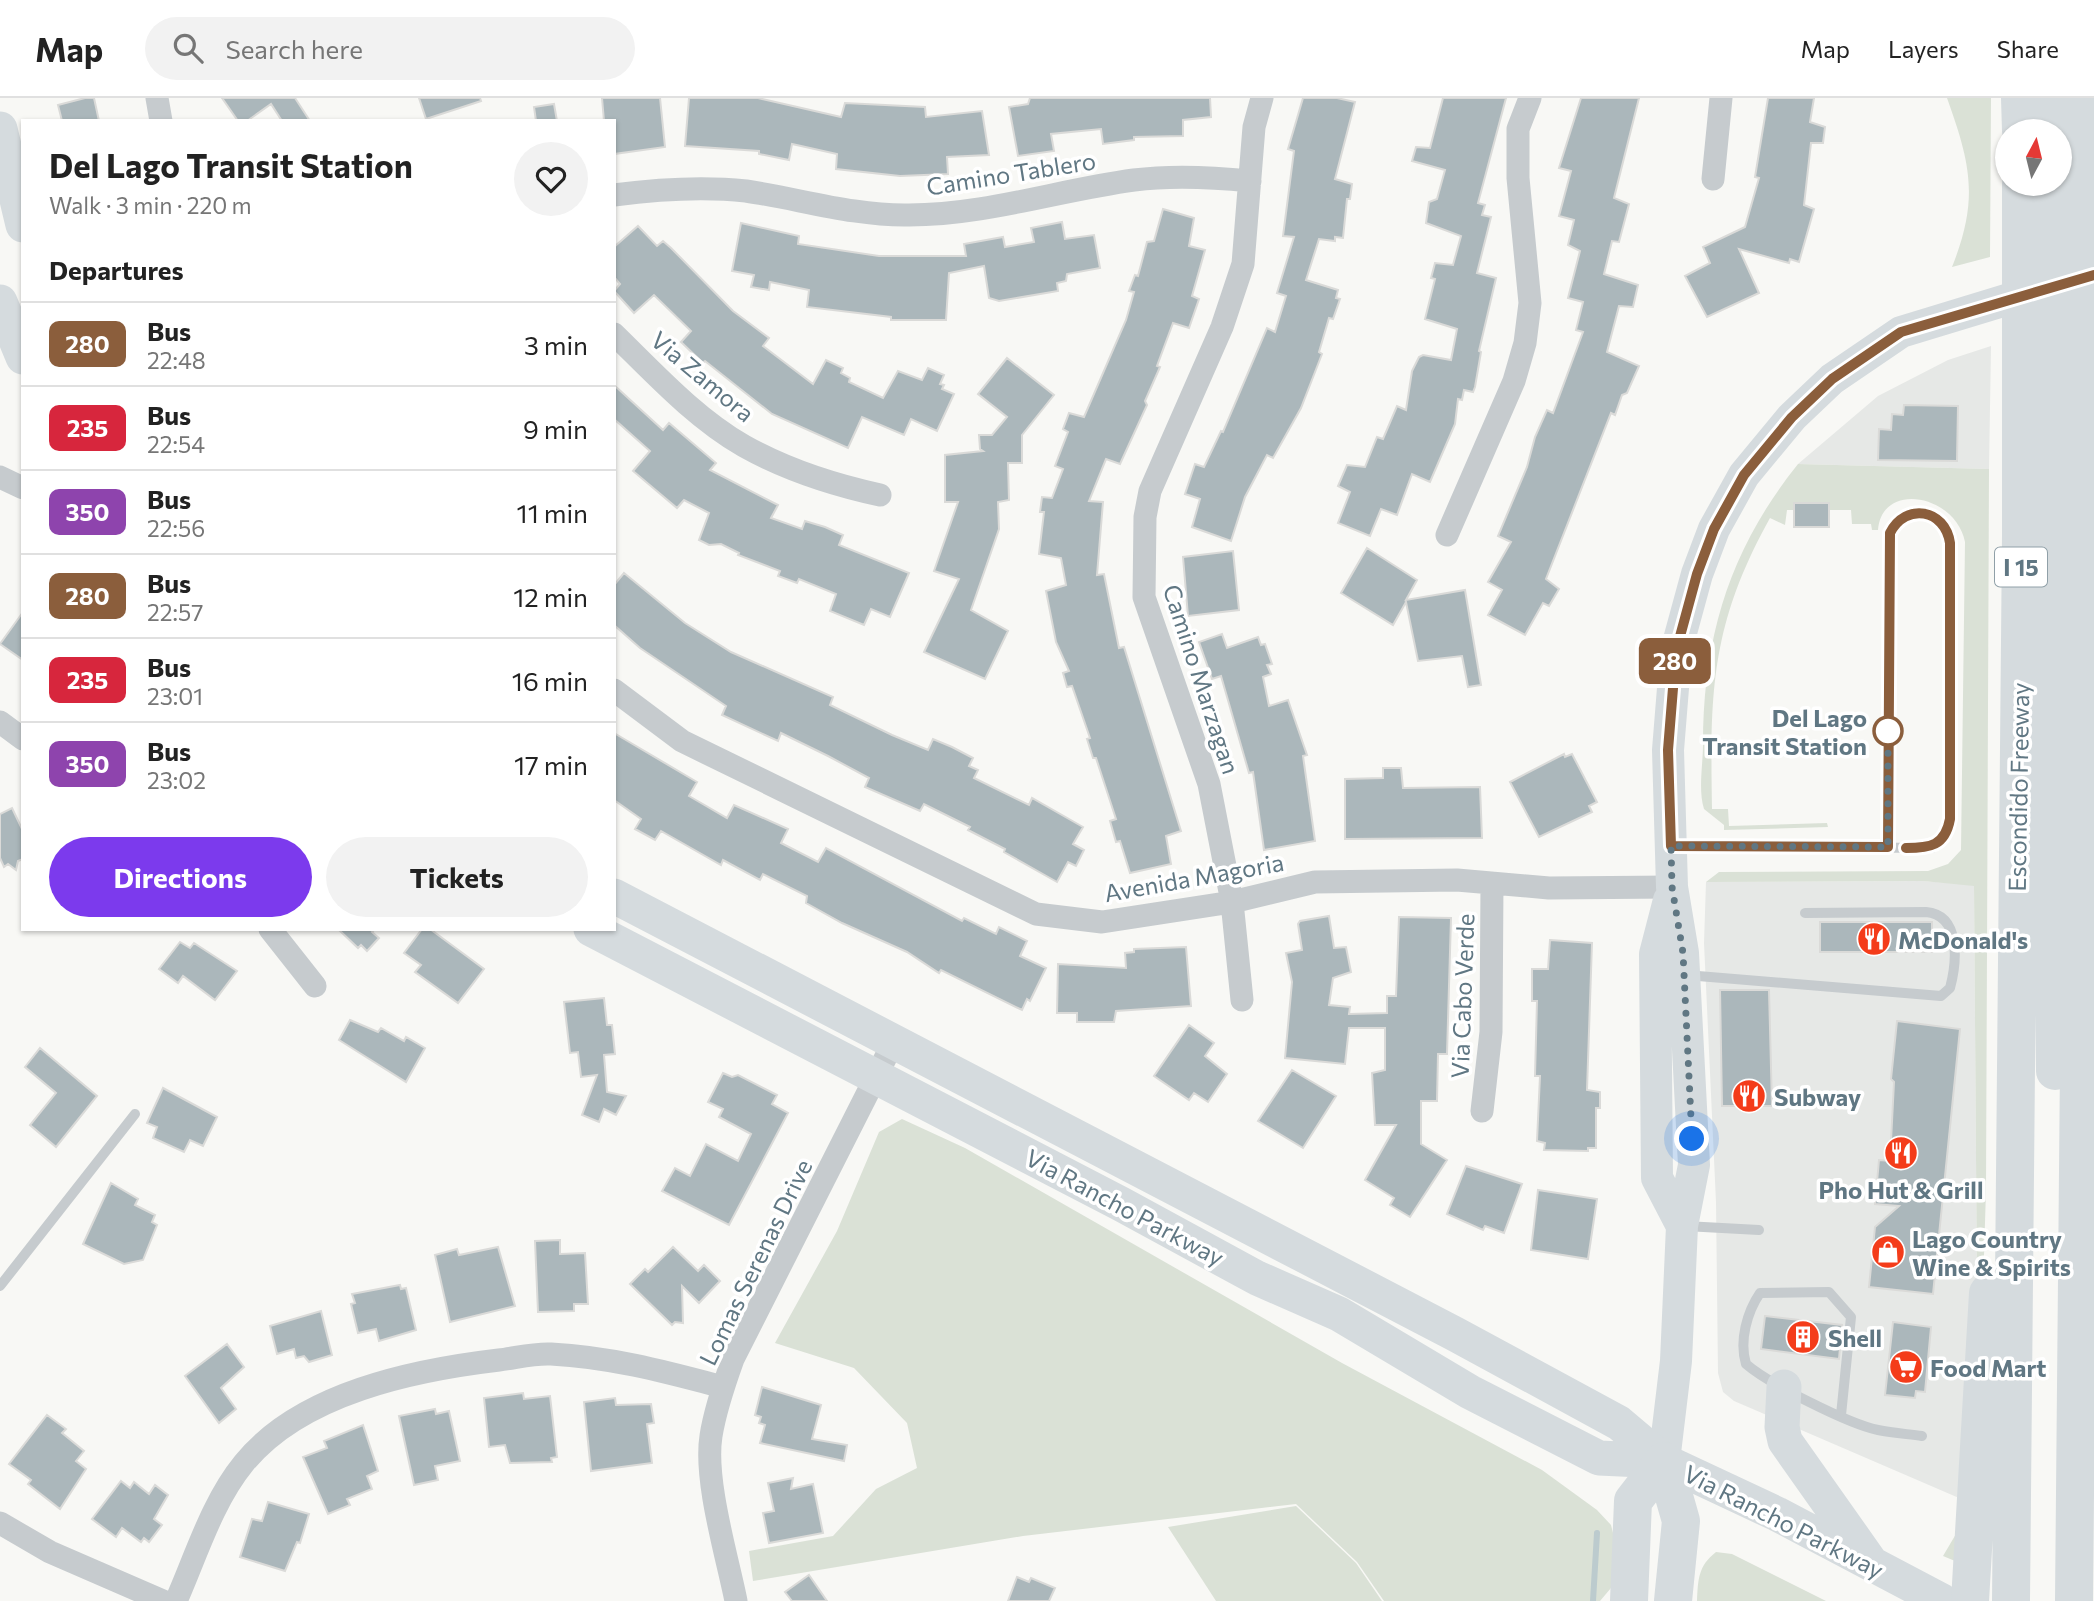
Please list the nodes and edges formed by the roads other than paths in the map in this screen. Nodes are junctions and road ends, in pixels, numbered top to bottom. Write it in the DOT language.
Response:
graph roads {
  1 [pos="157,98"];
  2 [pos="1262,98"];
  3 [pos="1530,98"];
  4 [pos="1721,98"];
  5 [pos="2021,98"];
  6 [pos="2056,98"];
  7 [pos="2088,98"];
  8 [pos="162,119"];
  9 [pos="2021,119"];
  10 [pos="2057,119"];
  11 [pos="0,130"];
  12 [pos="1713,179"];
  13 [pos="1250,181"];
  14 [pos="2072,190"];
  15 [pos="616,195"];
  16 [pos="2021,196"];
  17 [pos="2072,196"];
  18 [pos="21,217"];
  19 [pos="2091,276"];
  20 [pos="0,302"];
  21 [pos="616,336"];
  22 [pos="21,352"];
  23 [pos="0,477"];
  24 [pos="21,487"];
  25 [pos="880,495"];
  26 [pos="1447,535"];
  27 [pos="616,692"];
  28 [pos="0,722"];
  29 [pos="21,738"];
  30 [pos="1671,846"];
  31 [pos="1888,847"];
  32 [pos="1492,883"];
  33 [pos="1672,887"];
  34 [pos="616,897"];
  35 [pos="1232,902"];
  36 [pos="1805,913"];
  37 [pos="272,931"];
  38 [pos="595,931"];
  39 [pos="2016,950"];
  40 [pos="1683,975"];
  41 [pos="315,986"];
  42 [pos="1242,1000"];
  43 [pos="894,1041"];
  44 [pos="875,1077"];
  45 [pos="1482,1111"];
  46 [pos="135,1114"];
  47 [pos="1682,1226"];
  48 [pos="1759,1230"];
  49 [pos="0,1286"];
  50 [pos="723,1387"];
  51 [pos="1784,1387"];
  52 [pos="1840,1415"];
  53 [pos="1922,1436"];
  54 [pos="1664,1461"];
  55 [pos="0,1522"];
  56 [pos="1873,1566"];
  57 [pos="163,1601"];
  58 [pos="176,1601"];
  59 [pos="736,1601"];
  60 [pos="1629,1601"];
  61 [pos="1673,1601"];
  62 [pos="1942,1601"];
  63 [pos="1970,1601"];
  64 [pos="2011,1601"];
  65 [pos="2054,1601"];
  66 [pos="2074,1601"];
  1 -- 8 [label="street"];
  2 -- 13 [label="street, Camino Marzagan"];
  3 -- 26 [label="street"];
  4 -- 12 [label="street"];
  5 -- 9 [label="highway"];
  6 -- 10 [label="highway"];
  7 -- 14 [label="highway"];
  11 -- 18 [label="main road"];
  13 -- 15 [label="street, Camino Tablero"];
  13 -- 35 [label="street, Camino Marzagan"];
  14 -- 19 [label="highway"];
  16 -- 39 [label="highway, Escondido Freeway / I 15"];
  17 -- 65 [label="highway"];
  19 -- 30 [label="main road"];
  19 -- 66 [label="highway"];
  20 -- 22 [label="main road"];
  21 -- 25 [label="street, Via Zamora"];
  23 -- 24 [label="street"];
  27 -- 35 [label="street, Avenida Magoria"];
  28 -- 29 [label="street"];
  30 -- 31 [label="lane"];
  30 -- 33 [label="main road"];
  31 -- 31 [label="lane"];
  32 -- 33 [label="street, Avenida Magoria"];
  32 -- 35 [label="street, Avenida Magoria"];
  32 -- 45 [label="street, Via Cabo Verde"];
  33 -- 40 [label="main road"];
  33 -- 47 [label="main road"];
  34 -- 43 [label="main road, Via Rancho Parkway"];
  35 -- 42 [label="street, Camino Marzagan"];
  36 -- 40 [label="lane"];
  37 -- 41 [label="street"];
  38 -- 44 [label="main road, Via Rancho Parkway"];
  39 -- 63 [label="highway"];
  39 -- 64 [label="highway, Escondido Freeway / I 15"];
  40 -- 47 [label="main road"];
  43 -- 44 [label="street, Lomas Serenas Drive"];
  43 -- 54 [label="main road, Via Rancho Parkway"];
  44 -- 50 [label="street, Lomas Serenas Drive"];
  44 -- 54 [label="main road, Via Rancho Parkway"];
  46 -- 49 [label="lane"];
  47 -- 48 [label="lane"];
  47 -- 54 [label="main road"];
  50 -- 58 [label="street"];
  50 -- 59 [label="street, Lomas Serenas Drive"];
  51 -- 52 [label="lane"];
  51 -- 52 [label="lane"];
  51 -- 56 [label="main road"];
  52 -- 53 [label="lane"];
  54 -- 56 [label="main road, Via Rancho Parkway"];
  54 -- 60 [label="highway"];
  54 -- 61 [label="highway"];
  55 -- 57 [label="street"];
  56 -- 62 [label="main road, Via Rancho Parkway"];
}
